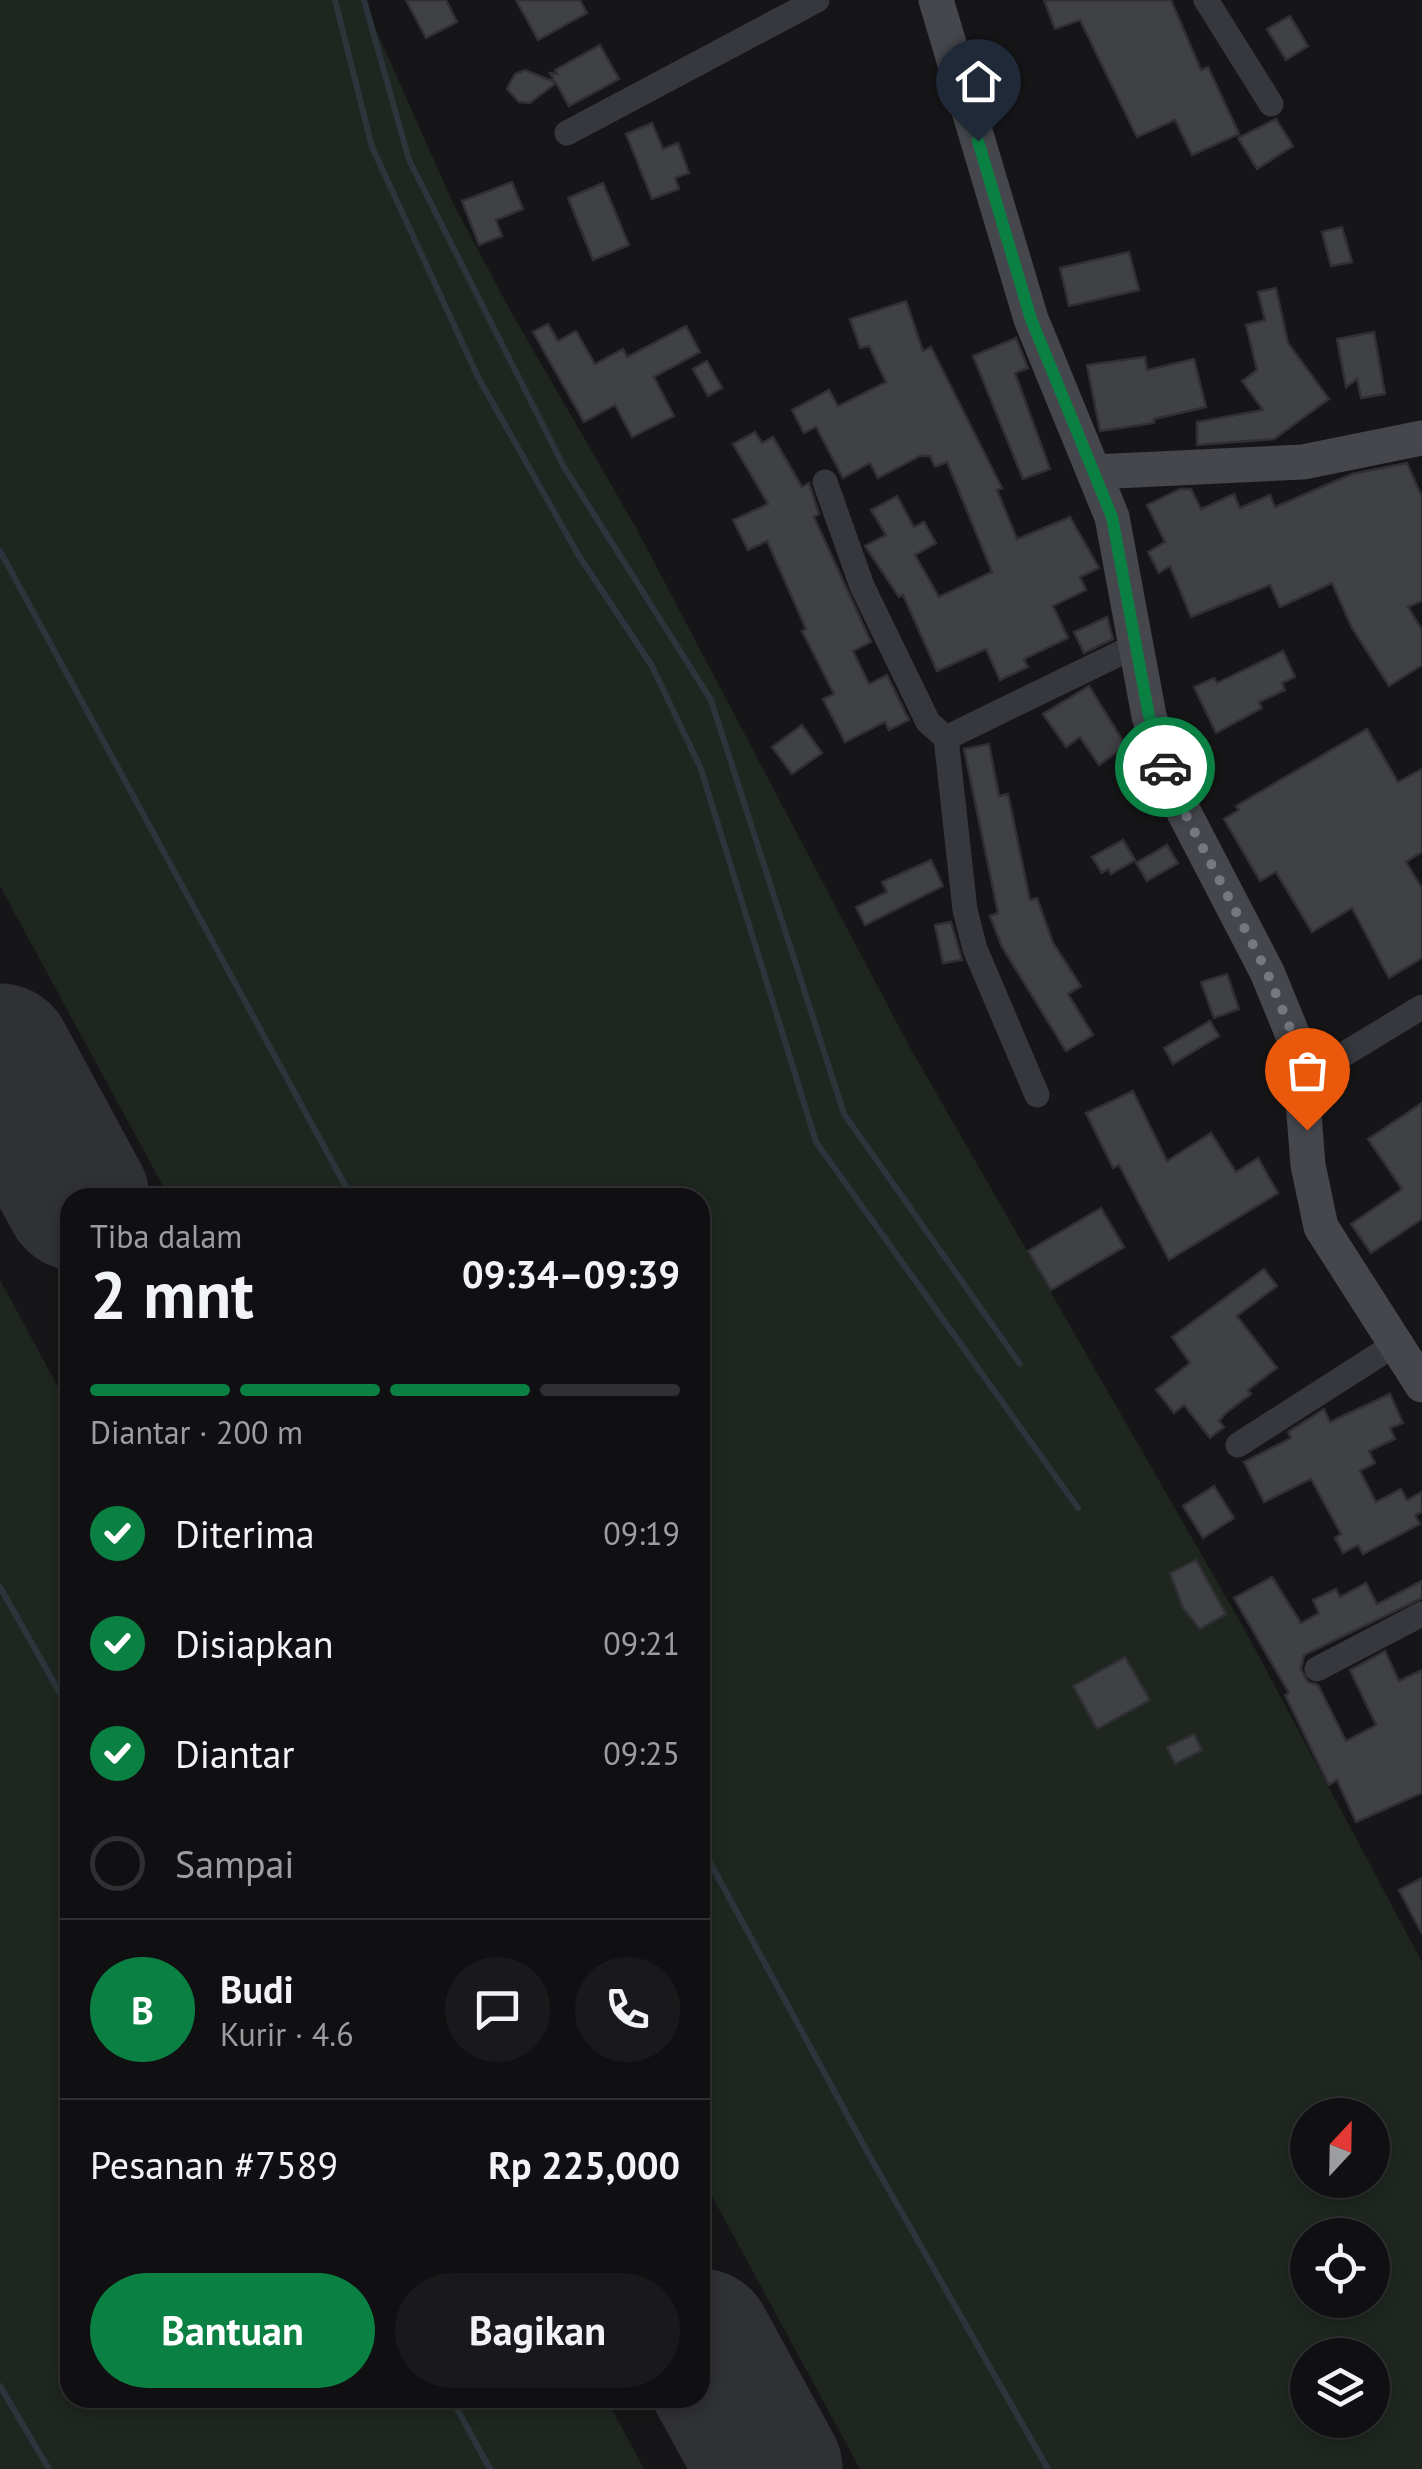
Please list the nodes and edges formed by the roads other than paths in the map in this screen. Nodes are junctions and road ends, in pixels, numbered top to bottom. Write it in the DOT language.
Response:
graph roads {
  1 [pos="816,0"];
  2 [pos="936,0"];
  3 [pos="1206,0"];
  4 [pos="1271,104"];
  5 [pos="566,133"];
  6 [pos="1422,438"];
  7 [pos="1094,472"];
  8 [pos="825,482"];
  9 [pos="1138,645"];
  10 [pos="946,738"];
  11 [pos="1422,1007"];
  12 [pos="1303,1079"];
  13 [pos="1037,1095"];
  14 [pos="1394,1345"];
  15 [pos="1422,1385"];
  16 [pos="1238,1445"];
  17 [pos="1422,1614"];
  18 [pos="1317,1669"];
  1 -- 5 [label="street"];
  2 -- 7 [label="street"];
  3 -- 4 [label="street"];
  6 -- 7 [label="street"];
  7 -- 9 [label="street"];
  8 -- 10 [label="street"];
  9 -- 10 [label="street"];
  9 -- 12 [label="street"];
  10 -- 13 [label="street"];
  11 -- 12 [label="street"];
  12 -- 14 [label="street"];
  14 -- 15 [label="street"];
  14 -- 16 [label="street"];
  17 -- 18 [label="street"];
}
